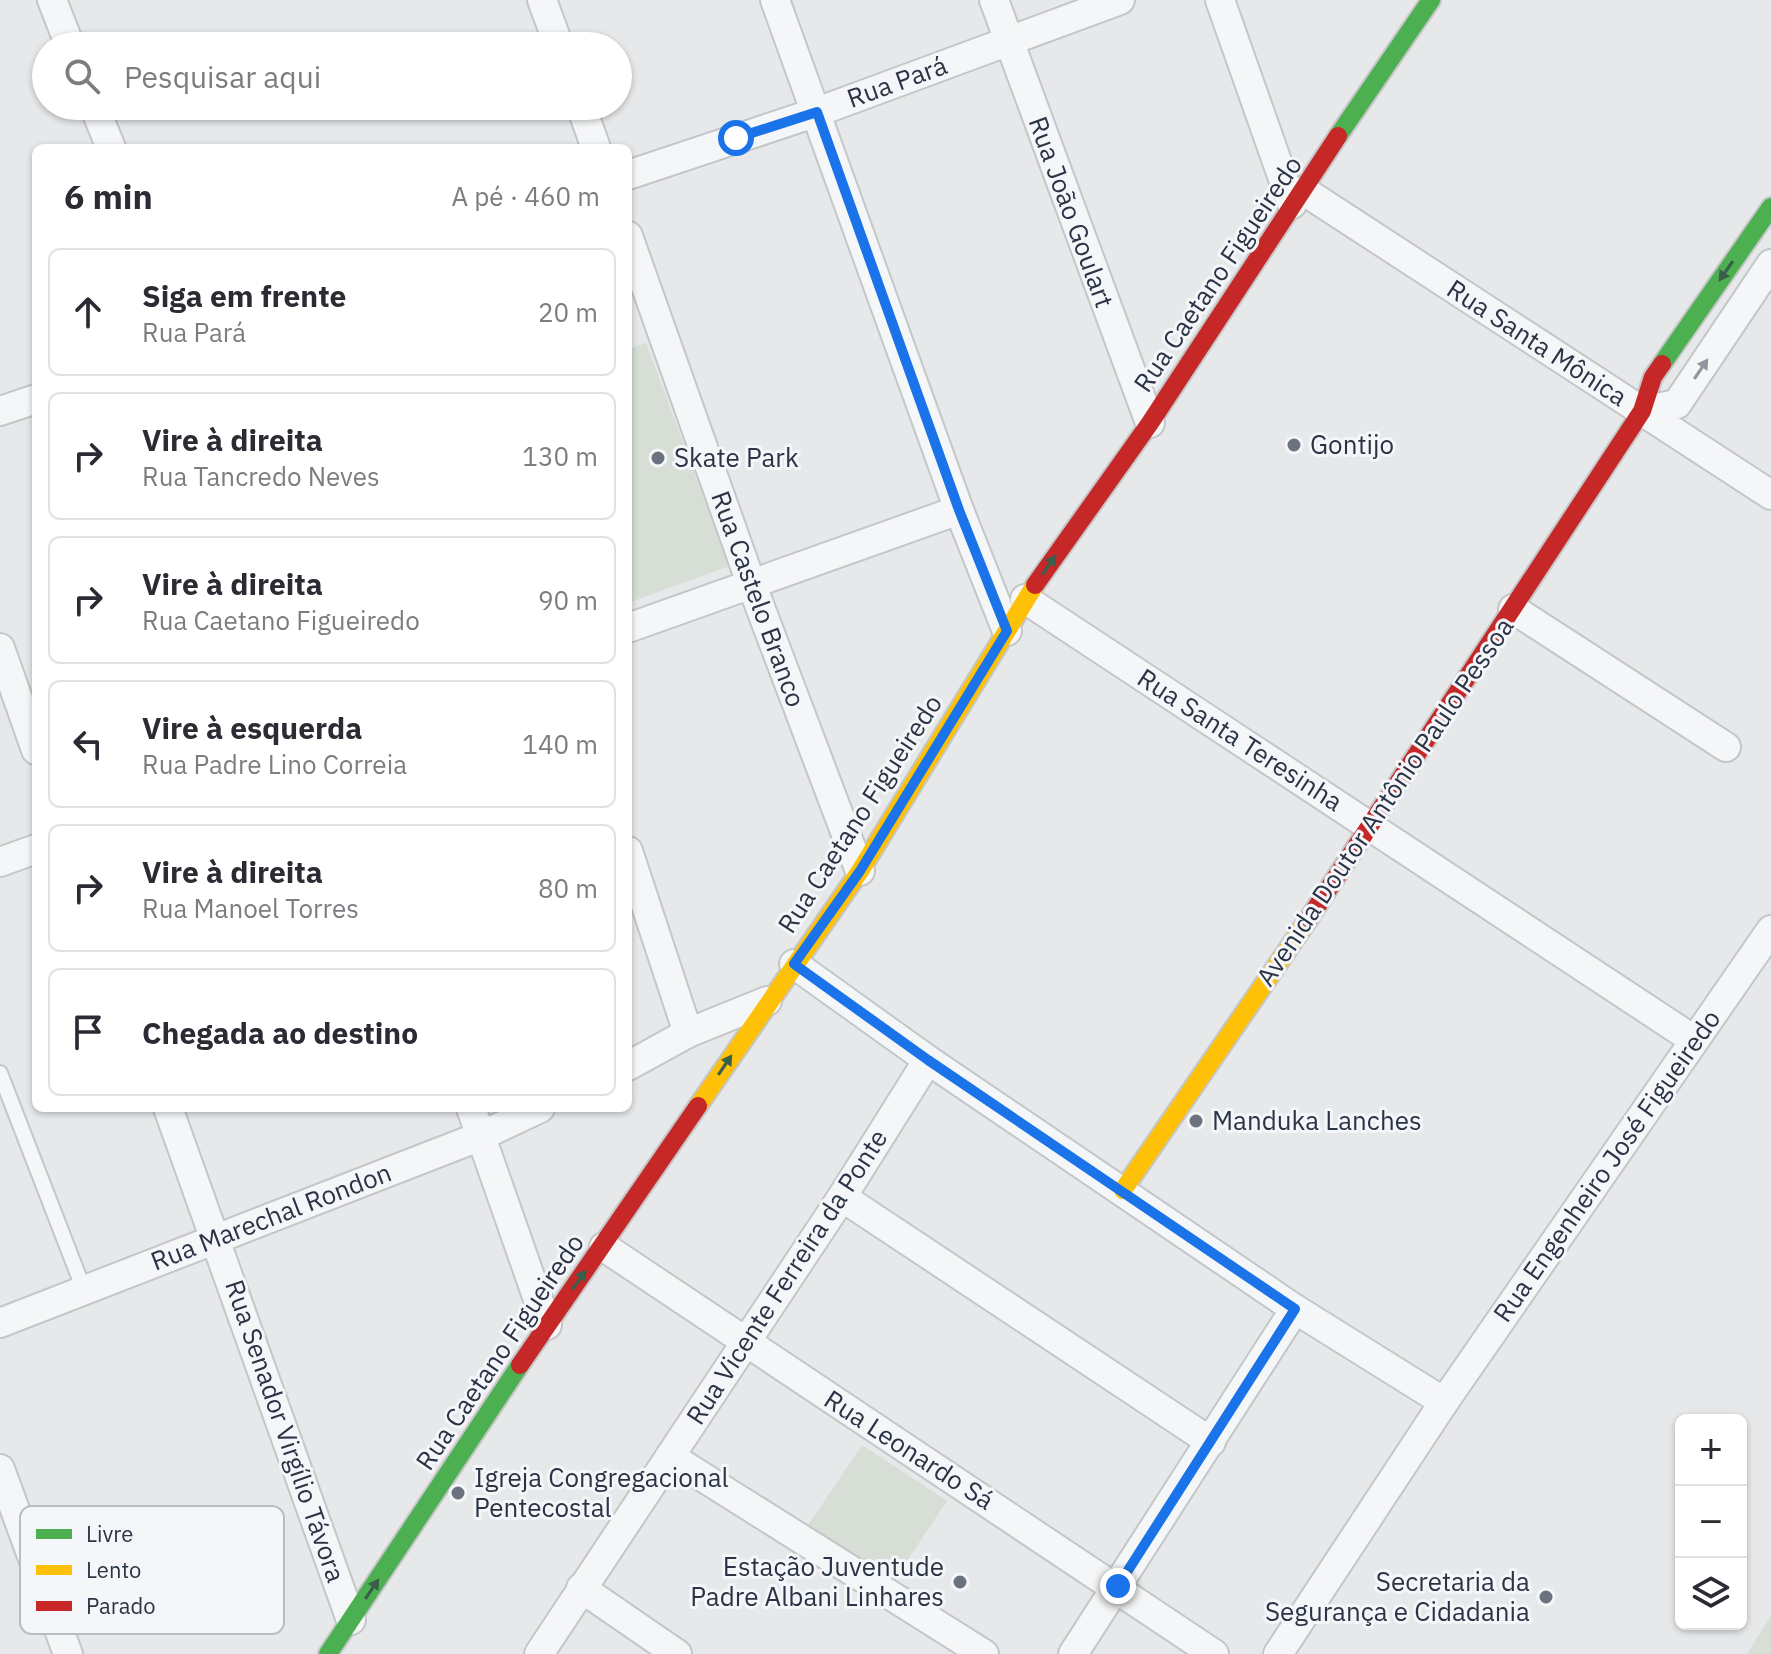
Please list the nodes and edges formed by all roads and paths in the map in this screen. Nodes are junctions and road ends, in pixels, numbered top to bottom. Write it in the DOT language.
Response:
graph roads {
  1 [pos="52,0"];
  2 [pos="542,0"];
  3 [pos="775,0"];
  4 [pos="994,0"];
  5 [pos="1120,0"];
  6 [pos="1220,0"];
  7 [pos="1431,0"];
  8 [pos="65,32"];
  9 [pos="554,32"];
  10 [pos="1008,42"];
  11 [pos="817,112"];
  12 [pos="100,120"];
  13 [pos="586,120"];
  14 [pos="109,144"];
  15 [pos="595,144"];
  16 [pos="632,174"];
  17 [pos="1298,197"];
  18 [pos="1771,207"];
  19 [pos="632,247"];
  20 [pos="1771,264"];
  21 [pos="32,400"];
  22 [pos="0,411"];
  23 [pos="1642,411"];
  24 [pos="1150,423"];
  25 [pos="1771,495"];
  26 [pos="959,510"];
  27 [pos="751,583"];
  28 [pos="1025,599"];
  29 [pos="1513,609"];
  30 [pos="632,627"];
  31 [pos="1007,631"];
  32 [pos="0,648"];
  33 [pos="32,739"];
  34 [pos="1726,747"];
  35 [pos="1371,827"];
  36 [pos="32,850"];
  37 [pos="0,862"];
  38 [pos="632,863"];
  39 [pos="860,871"];
  40 [pos="1771,930"];
  41 [pos="794,964"];
  42 [pos="767,1001"];
  43 [pos="688,1033"];
  44 [pos="1694,1040"];
  45 [pos="928,1060"];
  46 [pos="632,1064"];
  47 [pos="0,1073"];
  48 [pos="170,1112"];
  49 [pos="472,1112"];
  50 [pos="532,1112"];
  51 [pos="481,1136"];
  52 [pos="1123,1190"];
  53 [pos="842,1197"];
  54 [pos="217,1238"];
  55 [pos="604,1247"];
  56 [pos="84,1290"];
  57 [pos="1295,1309"];
  58 [pos="0,1323"];
  59 [pos="547,1325"];
  60 [pos="743,1343"];
  61 [pos="1444,1402"];
  62 [pos="1211,1442"];
  63 [pos="671,1457"];
  64 [pos="0,1469"];
  65 [pos="20,1523"];
  66 [pos="1118,1586"];
  67 [pos="581,1588"];
  68 [pos="351,1620"];
  69 [pos="61,1634"];
  70 [pos="331,1652"];
  71 [pos="68,1654"];
  72 [pos="539,1654"];
  73 [pos="677,1654"];
  74 [pos="984,1654"];
  75 [pos="1073,1654"];
  76 [pos="1214,1654"];
  77 [pos="1278,1654"];
  1 -- 8 [label="street"];
  2 -- 9 [label="street"];
  3 -- 11 [label="street"];
  4 -- 10 [label="street, Rua João Goulart"];
  5 -- 10 [label="street, Rua Pará"];
  6 -- 17 [label="street"];
  7 -- 17 [label="main road, Rua Caetano Figueiredo"];
  10 -- 11 [label="street, Rua Pará"];
  10 -- 24 [label="street, Rua João Goulart"];
  11 -- 16 [label="street, Rua Pará"];
  11 -- 26 [label="street"];
  12 -- 14 [label="street"];
  13 -- 15 [label="street"];
  17 -- 23 [label="street, Rua Santa Mônica"];
  17 -- 24 [label="main road, Rua Caetano Figueiredo"];
  18 -- 23 [label="main road, Avenida Doutor Antônio Paulo Pessoa, one-way"];
  19 -- 27 [label="street, Rua Castelo Branco"];
  23 -- 20 [label="street, one-way"];
  21 -- 22 [label="street"];
  23 -- 25 [label="street, Rua Santa Mônica"];
  23 -- 29 [label="main road, Avenida Doutor Antônio Paulo Pessoa"];
  28 -- 24 [label="main road, Rua Caetano Figueiredo, one-way"];
  26 -- 27 [label="street"];
  26 -- 31 [label="street"];
  27 -- 30 [label="street"];
  27 -- 39 [label="street, Rua Castelo Branco"];
  28 -- 31 [label="main road, Rua Caetano Figueiredo"];
  28 -- 35 [label="street, Rua Santa Teresinha"];
  29 -- 34 [label="street"];
  29 -- 35 [label="main road, Avenida Doutor Antônio Paulo Pessoa"];
  31 -- 39 [label="main road, Rua Caetano Figueiredo"];
  32 -- 33 [label="street"];
  35 -- 44 [label="street, Rua Santa Teresinha"];
  35 -- 52 [label="main road, Avenida Doutor Antônio Paulo Pessoa"];
  36 -- 37 [label="street"];
  38 -- 43 [label="street"];
  39 -- 41 [label="main road, Rua Caetano Figueiredo"];
  40 -- 44 [label="street, Rua Engenheiro José Figueiredo"];
  41 -- 42 [label="main road, Rua Caetano Figueiredo"];
  41 -- 45 [label="street"];
  42 -- 43 [label="street"];
  55 -- 42 [label="main road, Rua Caetano Figueiredo, one-way"];
  43 -- 46 [label="street"];
  44 -- 61 [label="street, Rua Engenheiro José Figueiredo"];
  45 -- 52 [label="street"];
  45 -- 53 [label="street, Rua Vicente Ferreira da Ponte"];
  47 -- 56 [label="lane"];
  48 -- 54 [label="street, Rua Senador Virgílio Távora"];
  49 -- 51 [label="street"];
  50 -- 51 [label="street, Rua Marechal Rondon"];
  51 -- 54 [label="street, Rua Marechal Rondon"];
  51 -- 59 [label="street"];
  52 -- 57 [label="street"];
  53 -- 60 [label="street, Rua Vicente Ferreira da Ponte"];
  53 -- 62 [label="street"];
  54 -- 56 [label="street, Rua Marechal Rondon"];
  54 -- 68 [label="street, Rua Senador Virgílio Távora"];
  59 -- 55 [label="main road, Rua Caetano Figueiredo, one-way"];
  55 -- 60 [label="street, Rua Leonardo Sá"];
  56 -- 58 [label="street, Rua Marechal Rondon"];
  57 -- 61 [label="street"];
  57 -- 62 [label="street"];
  68 -- 59 [label="main road, Rua Caetano Figueiredo, one-way"];
  60 -- 63 [label="street, Rua Vicente Ferreira da Ponte"];
  60 -- 66 [label="street, Rua Leonardo Sá"];
  61 -- 77 [label="street, Rua Engenheiro José Figueiredo"];
  62 -- 66 [label="street"];
  63 -- 67 [label="street, Rua Vicente Ferreira da Ponte"];
  63 -- 74 [label="street"];
  64 -- 65 [label="street"];
  66 -- 75 [label="street"];
  66 -- 76 [label="street, Rua Leonardo Sá"];
  67 -- 72 [label="street, Rua Vicente Ferreira da Ponte"];
  67 -- 73 [label="street"];
  68 -- 70 [label="main road, Rua Caetano Figueiredo"];
  69 -- 71 [label="street"];
}
